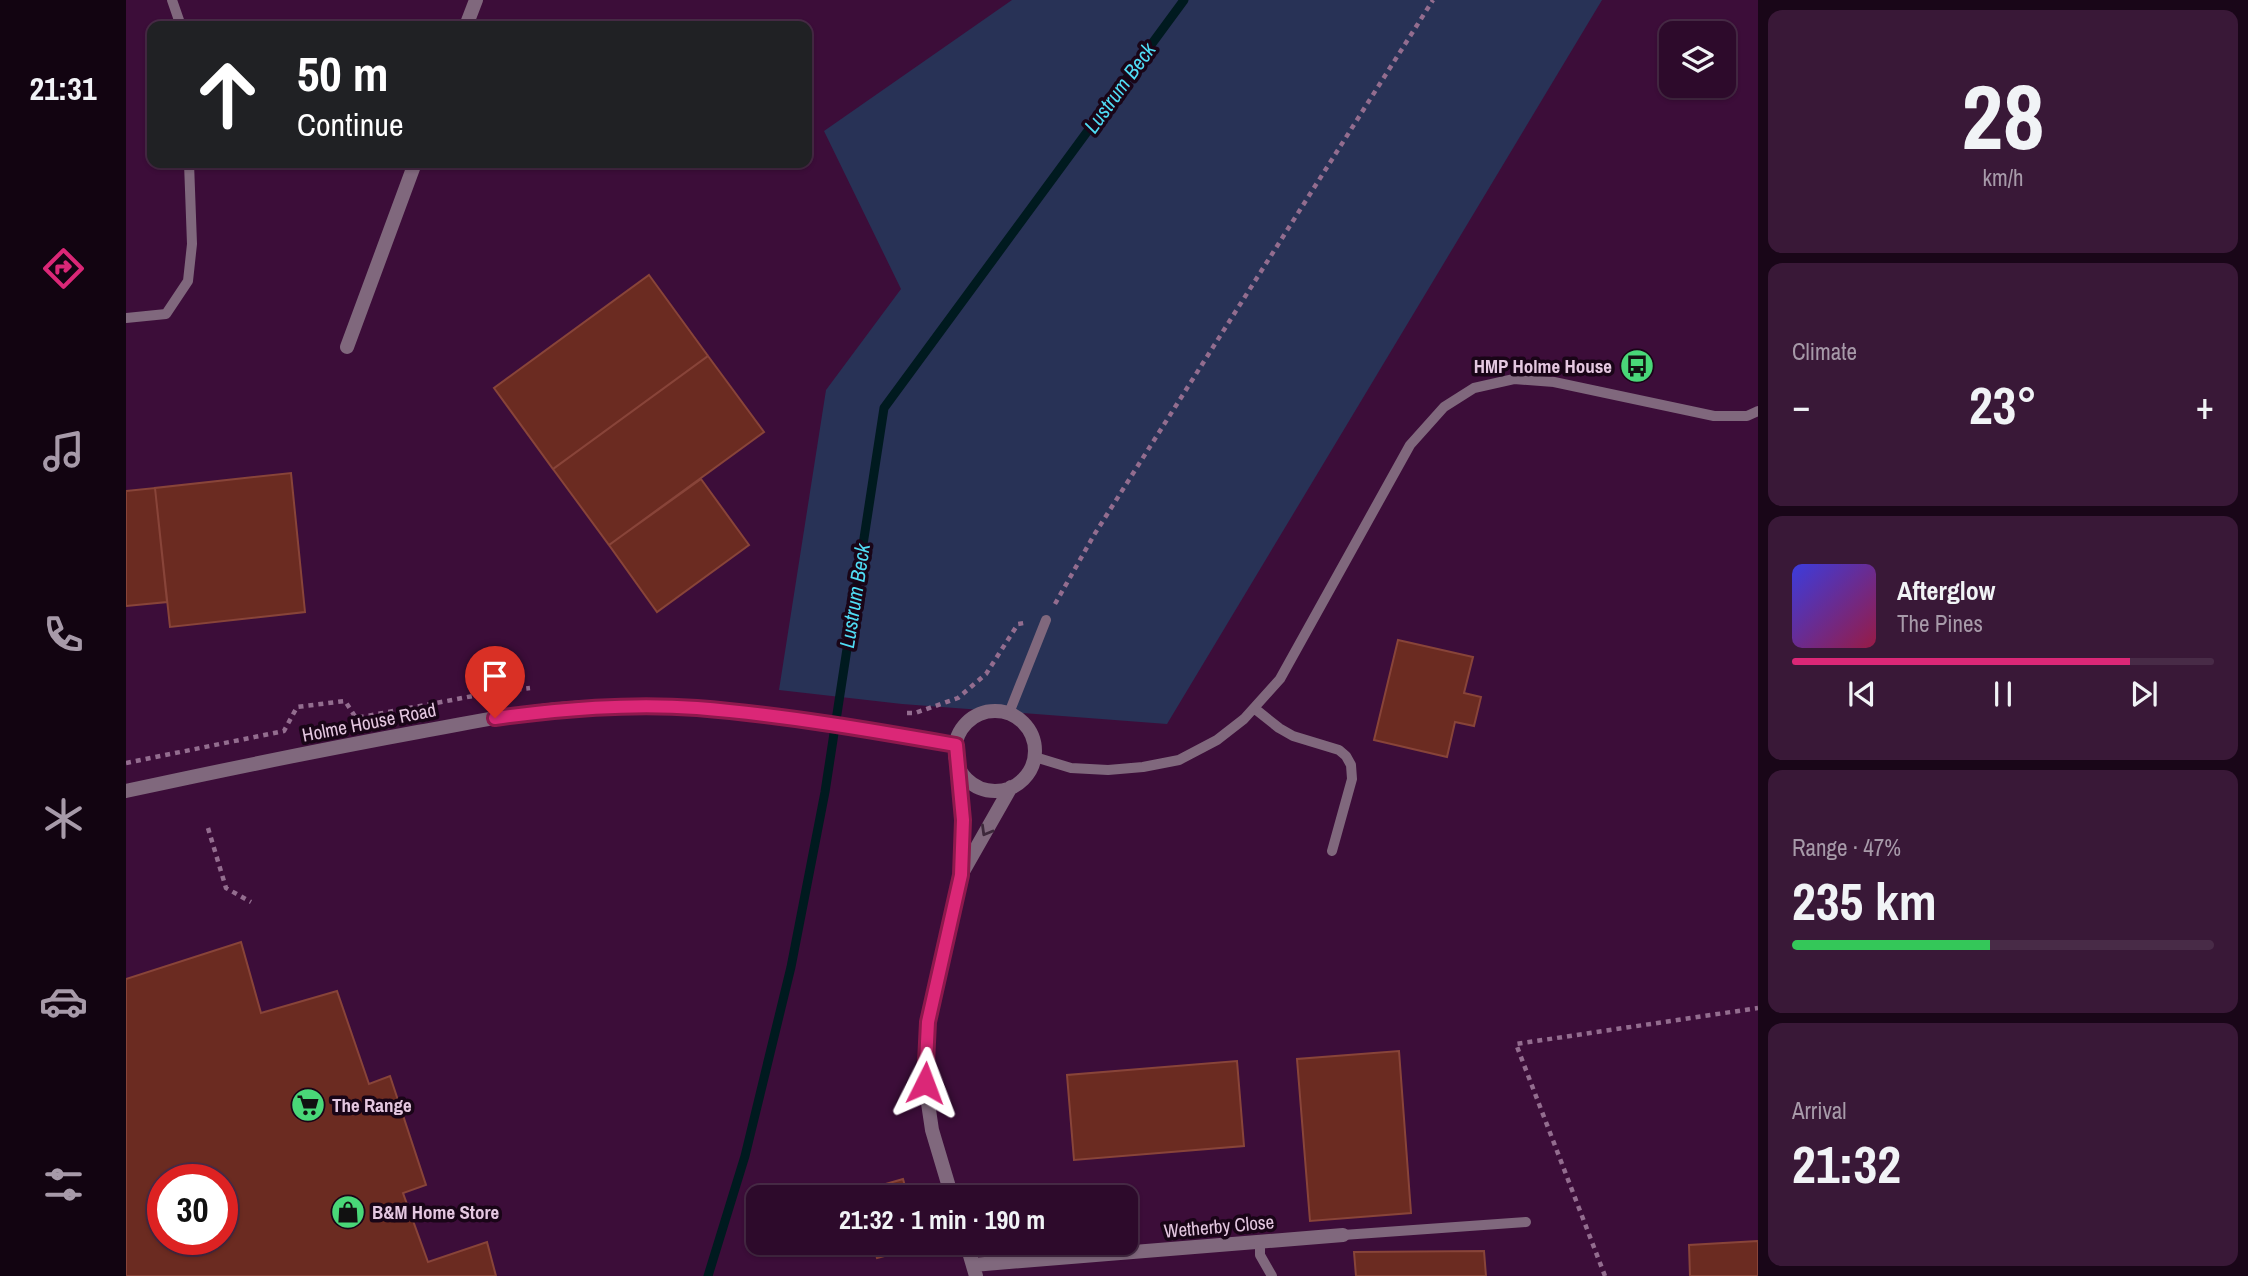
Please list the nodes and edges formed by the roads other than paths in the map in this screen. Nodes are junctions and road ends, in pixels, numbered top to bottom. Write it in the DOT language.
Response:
graph roads {
  1 [pos="172,0"];
  2 [pos="476,0"];
  3 [pos="179,21"];
  4 [pos="468,21"];
  5 [pos="190,168"];
  6 [pos="413,168"];
  7 [pos="126,318"];
  8 [pos="347,347"];
  9 [pos="1758,411"];
  10 [pos="1046,620"];
  11 [pos="1254,708"];
  12 [pos="1009,713"];
  13 [pos="956,745"];
  14 [pos="1035,757"];
  15 [pos="959,768"];
  16 [pos="1012,787"];
  17 [pos="126,791"];
  18 [pos="1332,851"];
  19 [pos="961,875"];
  20 [pos="949,1185"];
  21 [pos="1526,1222"];
  22 [pos="1343,1236"];
  23 [pos="1260,1242"];
  24 [pos="975,1270"];
  25 [pos="1272,1276"];
  1 -- 3 [label="lane"];
  2 -- 4 [label="street"];
  5 -- 7 [label="lane"];
  6 -- 8 [label="street"];
  9 -- 11 [label="lane"];
  10 -- 12 [label="lane"];
  11 -- 14 [label="lane"];
  11 -- 18 [label="lane"];
  12 -- 13 [label="street"];
  12 -- 14 [label="street"];
  13 -- 15 [label="street"];
  13 -- 17 [label="street, Holme House Road"];
  14 -- 16 [label="street"];
  15 -- 16 [label="street"];
  15 -- 19 [label="street"];
  16 -- 19 [label="street, one-way"];
  19 -- 20 [label="street"];
  21 -- 22 [label="lane"];
  22 -- 23 [label="street, Wetherby Close"];
  23 -- 24 [label="street, Wetherby Close"];
  23 -- 25 [label="lane"];
}
